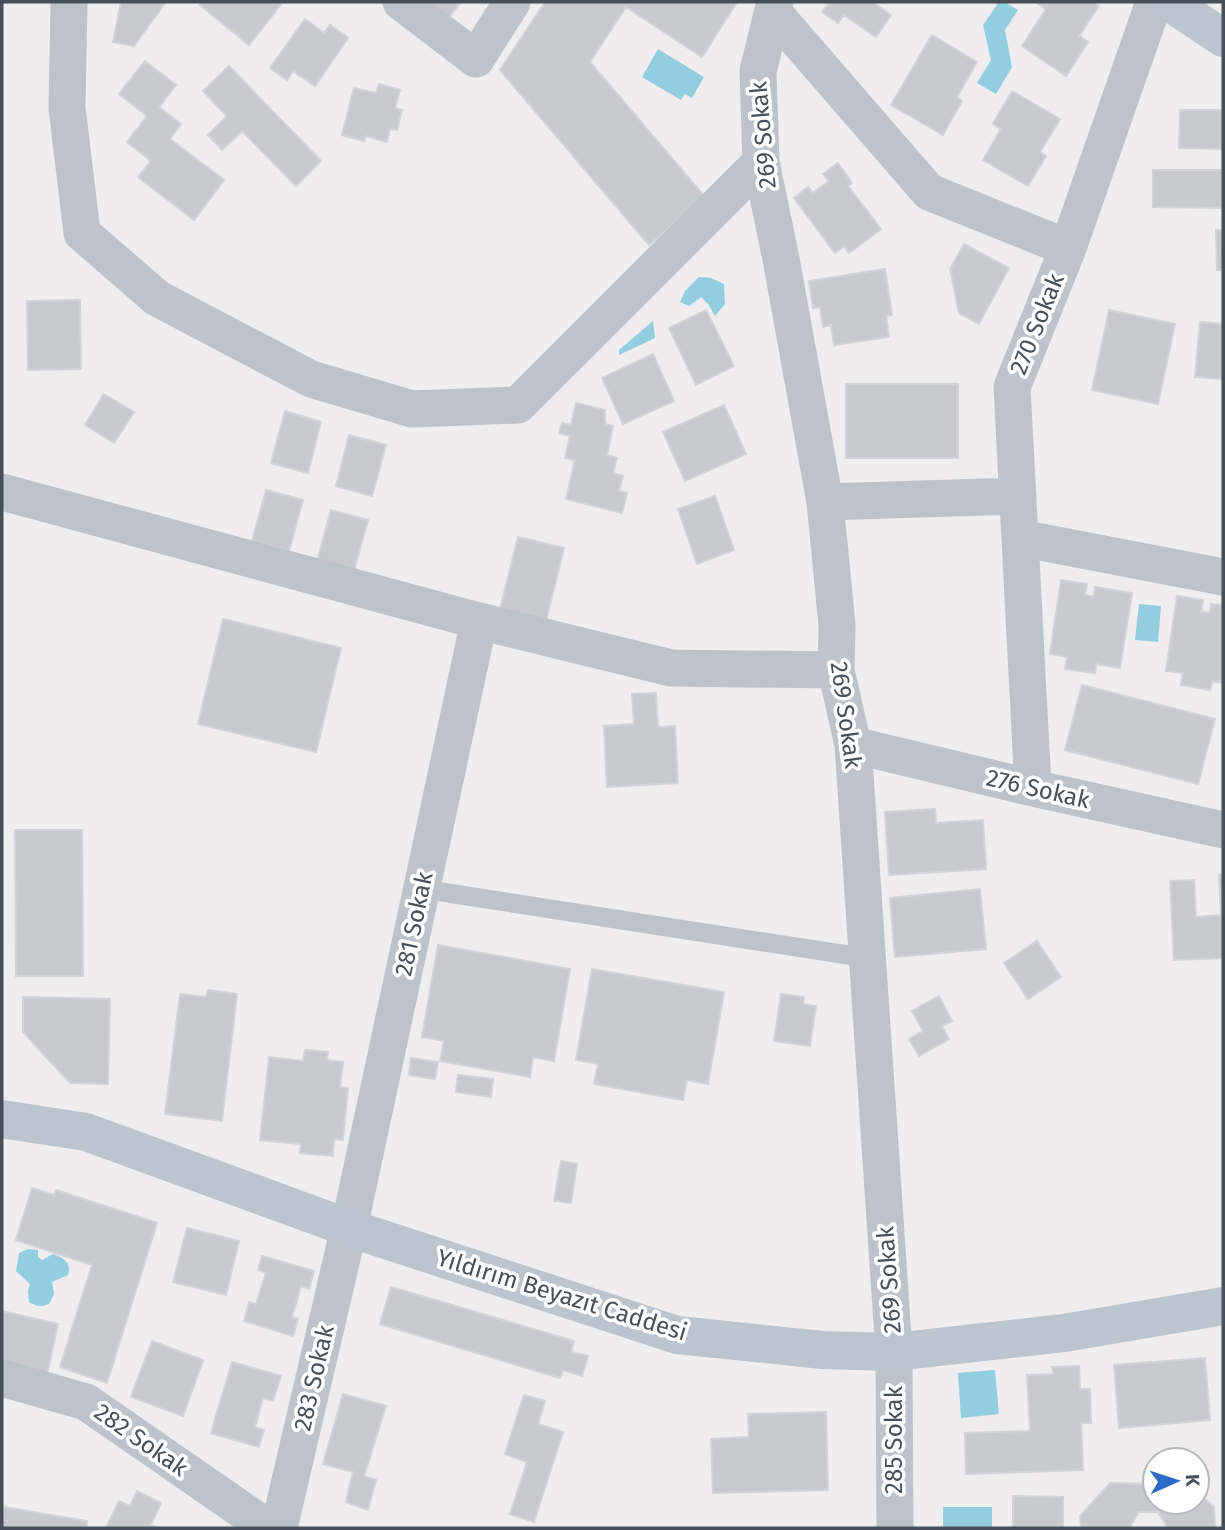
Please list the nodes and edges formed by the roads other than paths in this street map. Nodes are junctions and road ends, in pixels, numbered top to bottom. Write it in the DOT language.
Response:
graph roads {
  1 [pos="69,2"];
  2 [pos="401,2"];
  3 [pos="512,2"];
  4 [pos="1154,2"];
  5 [pos="1169,2"];
  6 [pos="774,7"];
  7 [pos="1223,38"];
  8 [pos="761,162"];
  9 [pos="1068,248"];
  10 [pos="2,492"];
  11 [pos="1018,496"];
  12 [pos="825,502"];
  13 [pos="1020,538"];
  14 [pos="1223,577"];
  15 [pos="479,621"];
  16 [pos="836,670"];
  17 [pos="853,745"];
  18 [pos="1033,788"];
  19 [pos="1223,830"];
  20 [pos="422,890"];
  21 [pos="867,958"];
  22 [pos="2,1119"];
  23 [pos="349,1228"];
  24 [pos="1223,1306"];
  25 [pos="894,1352"];
  26 [pos="2,1378"];
  27 [pos="268,1528"];
  28 [pos="279,1528"];
  29 [pos="895,1528"];
  1 -- 8 [label="street"];
  2 -- 3 [label="street"];
  4 -- 9 [label="street, 270 Sokak"];
  5 -- 7 [label="street"];
  6 -- 8 [label="street, 269 Sokak"];
  6 -- 9 [label="street"];
  8 -- 12 [label="street, 269 Sokak"];
  9 -- 11 [label="street, 270 Sokak"];
  10 -- 15 [label="street"];
  11 -- 12 [label="street"];
  11 -- 13 [label="street, 270 Sokak"];
  12 -- 16 [label="street, 269 Sokak"];
  13 -- 14 [label="street"];
  13 -- 18 [label="street, 270 Sokak"];
  15 -- 16 [label="street"];
  15 -- 20 [label="street, 281 Sokak"];
  16 -- 17 [label="street, 269 Sokak"];
  17 -- 18 [label="street, 276 Sokak"];
  17 -- 21 [label="street, 269 Sokak"];
  18 -- 19 [label="street, 276 Sokak"];
  20 -- 21 [label="lane"];
  20 -- 23 [label="street, 281 Sokak"];
  21 -- 25 [label="street, 269 Sokak"];
  22 -- 23 [label="street, Yıldırım Beyazıt Caddesi"];
  23 -- 25 [label="street, Yıldırım Beyazıt Caddesi"];
  23 -- 28 [label="street, 283 Sokak"];
  24 -- 25 [label="street, Yıldırım Beyazıt Caddesi"];
  25 -- 29 [label="street, 285 Sokak"];
  26 -- 27 [label="street, 282 Sokak"];
}
